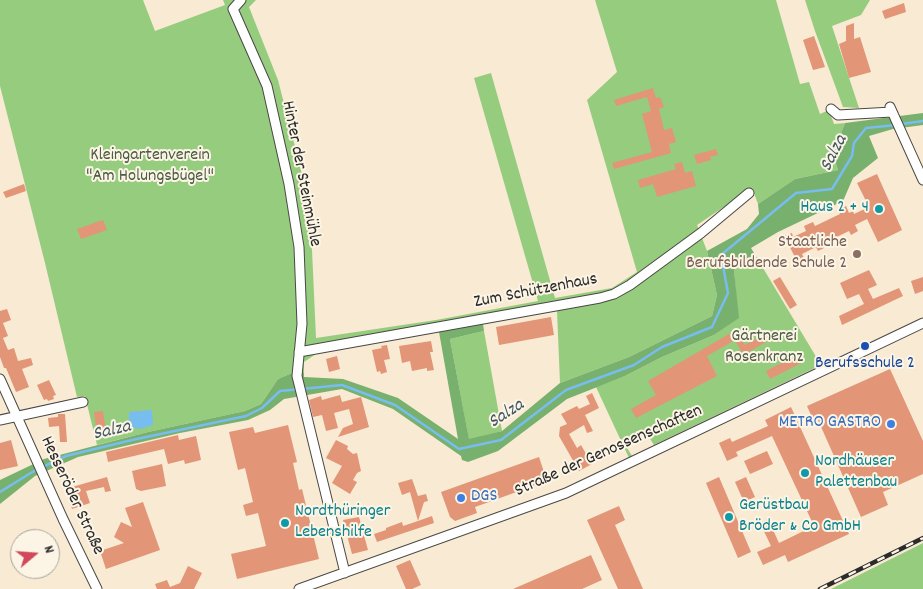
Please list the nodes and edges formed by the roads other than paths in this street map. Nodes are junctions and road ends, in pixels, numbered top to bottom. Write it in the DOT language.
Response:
graph roads {
  1 [pos="241,0"];
  2 [pos="831,109"];
  3 [pos="923,180"];
  4 [pos="748,193"];
  5 [pos="923,323"];
  6 [pos="299,352"];
  7 [pos="0,379"];
  8 [pos="83,402"];
  9 [pos="16,416"];
  10 [pos="0,420"];
  11 [pos="345,573"];
  12 [pos="97,589"];
  13 [pos="299,589"];
  1 -- 6 [label="street, Hinter der Steinmühle"];
  2 -- 3 [label="street"];
  4 -- 6 [label="street, Zum Schützenhaus"];
  5 -- 11 [label="street, Straße der Genossenschaften"];
  6 -- 11 [label="street, Hinter der Steinmühle"];
  7 -- 9 [label="street, Hesseröder Straße"];
  8 -- 9 [label="street"];
  9 -- 10 [label="street"];
  9 -- 12 [label="street, Hesseröder Straße"];
  11 -- 13 [label="street, Straße der Genossenschaften"];
}
